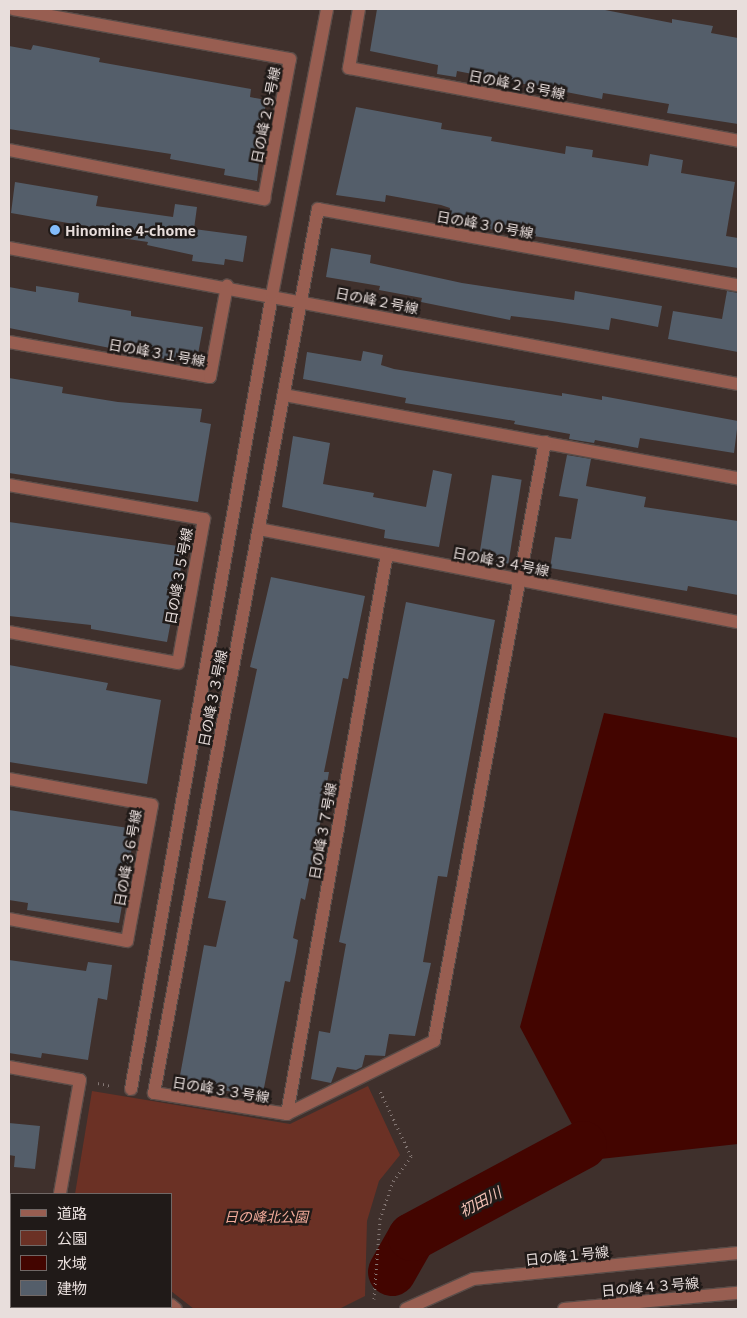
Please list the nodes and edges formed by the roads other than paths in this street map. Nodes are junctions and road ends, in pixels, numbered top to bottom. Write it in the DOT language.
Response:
graph roads {
  1 [pos="13,9"];
  2 [pos="327,9"];
  3 [pos="359,9"];
  4 [pos="738,141"];
  5 [pos="9,150"];
  6 [pos="9,248"];
  7 [pos="738,284"];
  8 [pos="227,286"];
  9 [pos="272,295"];
  10 [pos="302,300"];
  11 [pos="9,342"];
  12 [pos="738,384"];
  13 [pos="284,395"];
  14 [pos="545,442"];
  15 [pos="738,478"];
  16 [pos="9,485"];
  17 [pos="259,529"];
  18 [pos="387,554"];
  19 [pos="518,579"];
  20 [pos="738,622"];
  21 [pos="9,632"];
  22 [pos="9,779"];
  23 [pos="9,919"];
  24 [pos="9,1067"];
  25 [pos="131,1089"];
  26 [pos="287,1114"];
  27 [pos="60,1193"];
  28 [pos="738,1252"];
  29 [pos="738,1293"];
  30 [pos="410,1307"];
  31 [pos="564,1309"];
  1 -- 5 [label="street, 日の峰２９号線"];
  2 -- 9 [label="street"];
  3 -- 4 [label="street, 日の峰２８号線"];
  6 -- 8 [label="street, 日の峰２号線"];
  7 -- 10 [label="street, 日の峰３０号線"];
  8 -- 9 [label="street, 日の峰２号線"];
  8 -- 11 [label="street, 日の峰３１号線"];
  9 -- 10 [label="street, 日の峰２号線"];
  9 -- 25 [label="street"];
  10 -- 12 [label="street, 日の峰２号線"];
  10 -- 13 [label="street, 日の峰３３号線"];
  13 -- 14 [label="street"];
  13 -- 17 [label="street, 日の峰３３号線"];
  14 -- 15 [label="street"];
  14 -- 19 [label="street"];
  16 -- 21 [label="street, 日の峰３５号線"];
  17 -- 18 [label="street, 日の峰３４号線"];
  17 -- 26 [label="street, 日の峰３３号線"];
  18 -- 19 [label="street, 日の峰３４号線"];
  18 -- 26 [label="street, 日の峰３７号線"];
  19 -- 20 [label="street, 日の峰３４号線"];
  19 -- 26 [label="street"];
  22 -- 23 [label="street, 日の峰３６号線"];
  24 -- 27 [label="street"];
  28 -- 30 [label="street, 日の峰１号線"];
  29 -- 31 [label="street, 日の峰４３号線"];
}
